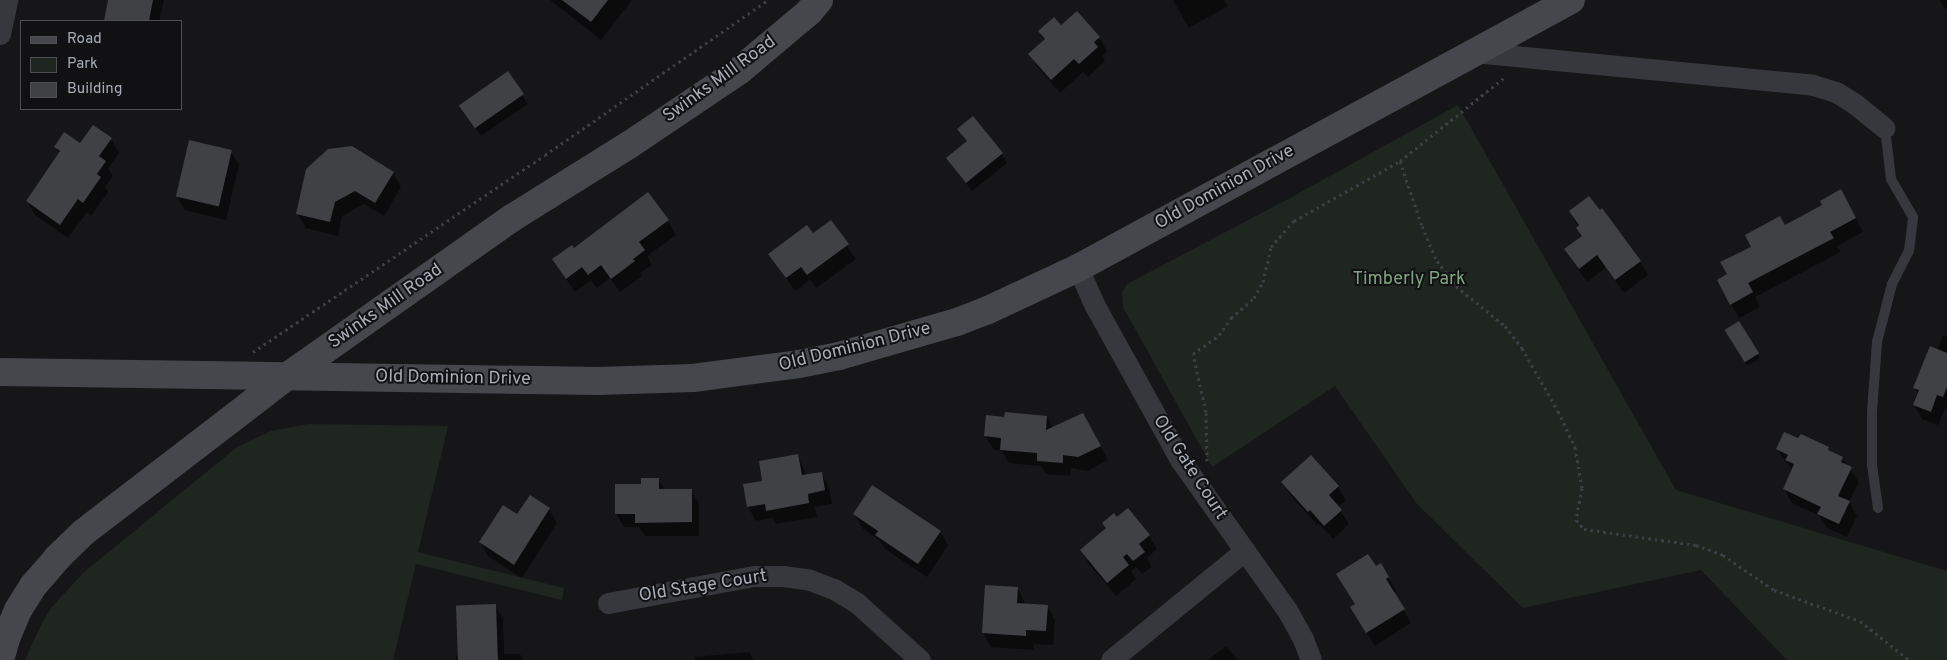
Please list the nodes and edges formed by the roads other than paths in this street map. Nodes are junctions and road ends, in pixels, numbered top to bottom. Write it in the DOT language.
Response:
graph roads {
  1 [pos="6,0"];
  2 [pos="819,0"];
  3 [pos="1571,0"];
  4 [pos="0,34"];
  5 [pos="1473,52"];
  6 [pos="1885,128"];
  7 [pos="1078,268"];
  8 [pos="0,372"];
  9 [pos="284,378"];
  10 [pos="1878,508"];
  11 [pos="1244,551"];
  12 [pos="608,603"];
  13 [pos="0,660"];
  14 [pos="920,660"];
  15 [pos="1111,660"];
  16 [pos="1311,660"];
  1 -- 4 [label="street"];
  2 -- 9 [label="main road, Swinks Mill Road"];
  3 -- 5 [label="main road, Old Dominion Drive"];
  5 -- 6 [label="street"];
  5 -- 7 [label="main road, Old Dominion Drive"];
  6 -- 10 [label="lane"];
  7 -- 9 [label="main road, Old Dominion Drive"];
  7 -- 11 [label="street, Old Gate Court"];
  8 -- 9 [label="main road, Old Dominion Drive"];
  9 -- 13 [label="main road, Swinks Mill Road"];
  11 -- 15 [label="street"];
  11 -- 16 [label="street, Old Gate Court"];
  12 -- 14 [label="street, Old Stage Court"];
}
